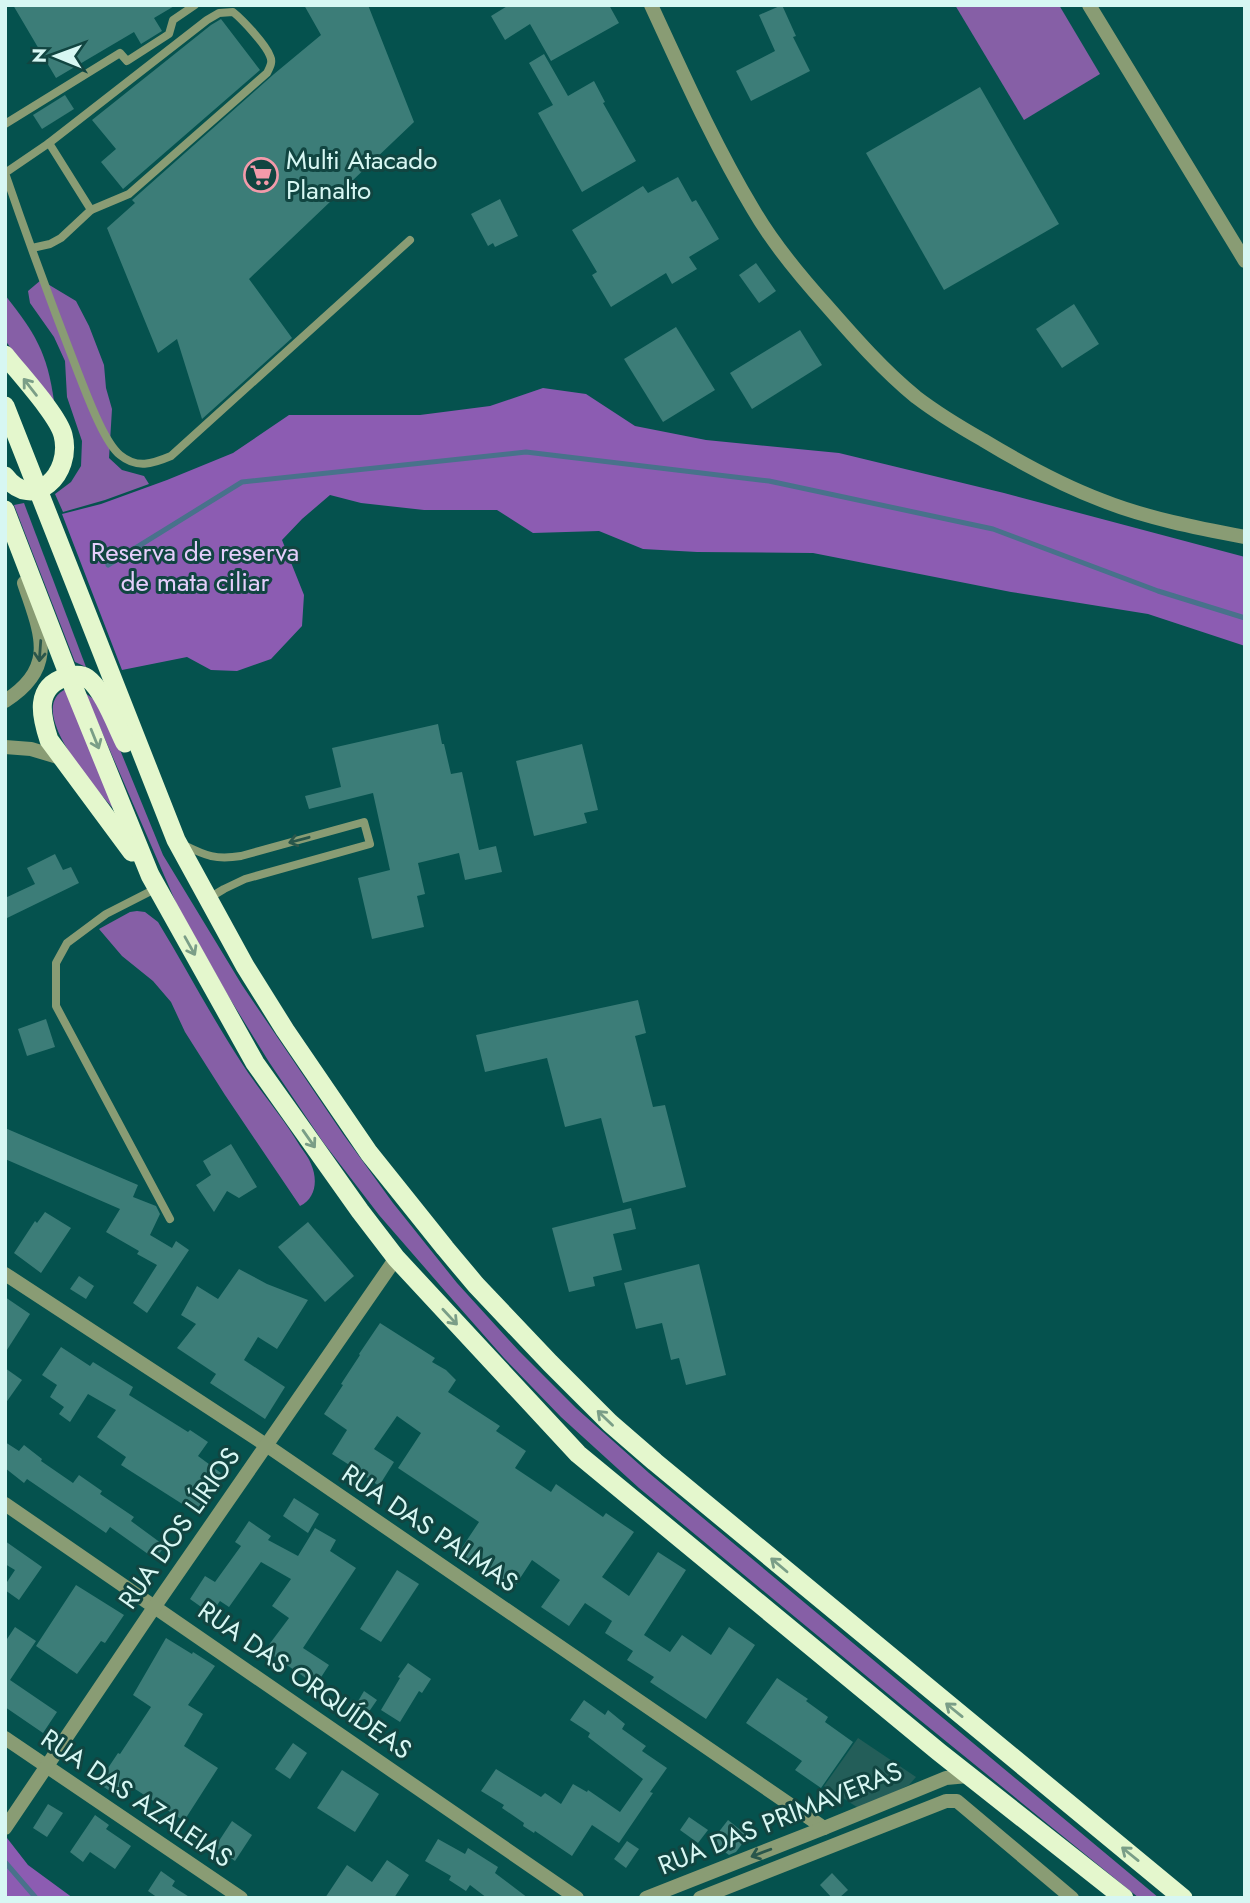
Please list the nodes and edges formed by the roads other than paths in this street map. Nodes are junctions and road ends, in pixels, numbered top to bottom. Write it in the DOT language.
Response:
graph roads {
  1 [pos="195,5"];
  2 [pos="651,5"];
  3 [pos="1089,5"];
  4 [pos="5,124"];
  5 [pos="49,143"];
  6 [pos="5,173"];
  7 [pos="91,210"];
  8 [pos="410,240"];
  9 [pos="32,248"];
  10 [pos="1245,261"];
  11 [pos="5,355"];
  12 [pos="5,406"];
  13 [pos="5,476"];
  14 [pos="37,490"];
  15 [pos="5,510"];
  16 [pos="1245,537"];
  17 [pos="15,538"];
  18 [pos="69,676"];
  19 [pos="5,701"];
  20 [pos="5,747"];
  21 [pos="61,758"];
  22 [pos="176,840"];
  23 [pos="153,881"];
  24 [pos="211,901"];
  25 [pos="170,1219"];
  26 [pos="396,1258"];
  27 [pos="5,1274"];
  28 [pos="266,1446"];
  29 [pos="5,1504"];
  30 [pos="155,1606"];
  31 [pos="5,1738"];
  32 [pos="939,1752"];
  33 [pos="46,1766"];
  34 [pos="968,1776"];
  35 [pos="933,1784"];
  36 [pos="5,1828"];
  37 [pos="824,1828"];
  38 [pos="241,1898"];
  39 [pos="577,1898"];
  40 [pos="646,1898"];
  41 [pos="700,1898"];
  42 [pos="1072,1898"];
  43 [pos="1124,1898"];
  44 [pos="1183,1898"];
  1 -- 4 [label="lane"];
  2 -- 16 [label="street"];
  3 -- 10 [label="street"];
  5 -- 6 [label="lane"];
  5 -- 7 [label="lane"];
  5 -- 7 [label="lane"];
  6 -- 9 [label="lane"];
  7 -- 9 [label="lane"];
  8 -- 9 [label="lane"];
  14 -- 11 [label="highway, one-way"];
  12 -- 14 [label="highway"];
  13 -- 14 [label="highway"];
  14 -- 22 [label="highway"];
  15 -- 17 [label="highway"];
  17 -- 18 [label="highway"];
  17 -- 19 [label="street, one-way"];
  18 -- 21 [label="highway"];
  18 -- 22 [label="highway"];
  18 -- 23 [label="highway, one-way"];
  20 -- 21 [label="street"];
  21 -- 23 [label="highway"];
  22 -- 24 [label="highway"];
  24 -- 22 [label="lane, one-way"];
  23 -- 25 [label="lane"];
  23 -- 26 [label="highway, one-way"];
  44 -- 24 [label="highway, one-way"];
  26 -- 28 [label="street, RUA DOS LÍRIOS"];
  26 -- 32 [label="highway, one-way"];
  27 -- 28 [label="street, RUA DAS PALMAS"];
  28 -- 30 [label="street, RUA DOS LÍRIOS"];
  28 -- 37 [label="street, RUA DAS PALMAS"];
  29 -- 30 [label="street, RUA DAS ORQUÍDEAS"];
  30 -- 33 [label="street, RUA DOS LÍRIOS"];
  30 -- 39 [label="street, RUA DAS ORQUÍDEAS"];
  31 -- 33 [label="street, RUA DAS AZALEIAS"];
  32 -- 34 [label="highway"];
  32 -- 35 [label="street, RUA DAS PRIMAVERAS"];
  33 -- 36 [label="street, RUA DOS LÍRIOS"];
  33 -- 38 [label="street, RUA DAS AZALEIAS"];
  34 -- 35 [label="street, RUA DAS PRIMAVERAS"];
  34 -- 43 [label="highway"];
  35 -- 37 [label="street, RUA DAS PRIMAVERAS"];
  37 -- 40 [label="street, RUA DAS PRIMAVERAS, one-way"];
  41 -- 42 [label="street"];
}
